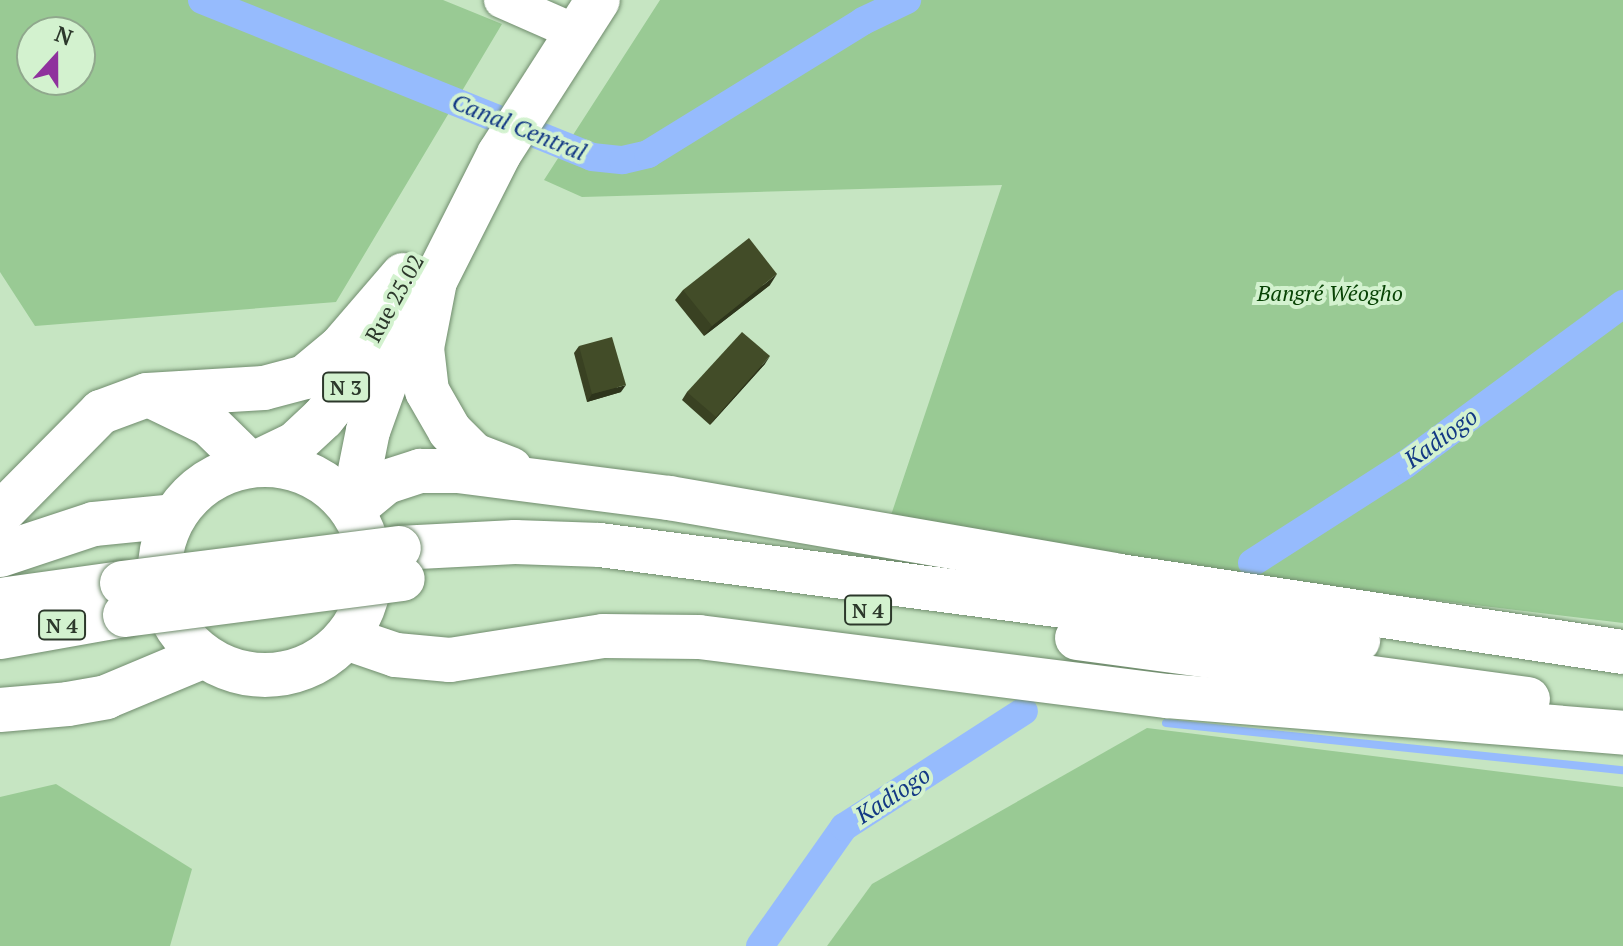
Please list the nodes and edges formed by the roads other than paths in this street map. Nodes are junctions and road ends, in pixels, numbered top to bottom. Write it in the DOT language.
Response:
graph roads {
  1 [pos="502,0"];
  2 [pos="587,17"];
  3 [pos="419,278"];
  4 [pos="147,395"];
  5 [pos="251,465"];
  6 [pos="570,486"];
  7 [pos="352,510"];
  8 [pos="0,514"];
  9 [pos="174,516"];
  10 [pos="0,555"];
  11 [pos="401,564"];
  12 [pos="124,599"];
  13 [pos="0,600"];
  14 [pos="0,637"];
  15 [pos="346,638"];
  16 [pos="1623,652"];
  17 [pos="204,656"];
  18 [pos="1623,667"];
  19 [pos="0,710"];
  20 [pos="1623,712"];
  21 [pos="1623,733"];
  1 -- 2 [label="street"];
  2 -- 3 [label="main road, Rue 25.02 / N 3"];
  3 -- 4 [label="main road"];
  3 -- 5 [label="main road, Rue 25.02 / N 3"];
  3 -- 6 [label="main road"];
  3 -- 7 [label="main road, Rue 25.02 / N 3"];
  4 -- 5 [label="main road"];
  4 -- 8 [label="main road"];
  5 -- 7 [label="main road, N 3"];
  5 -- 9 [label="main road, N 3"];
  6 -- 7 [label="main road"];
  6 -- 16 [label="main road"];
  7 -- 15 [label="main road, N 3"];
  9 -- 10 [label="main road"];
  9 -- 17 [label="main road, N 3"];
  11 -- 12 [label="main road, N 4, bridge"];
  11 -- 18 [label="main road, N 4"];
  11 -- 20 [label="main road, N 4"];
  12 -- 13 [label="main road, N 4"];
  12 -- 14 [label="main road, N 4"];
  15 -- 17 [label="main road, N 3"];
  15 -- 21 [label="main road"];
  17 -- 19 [label="main road"];
}
